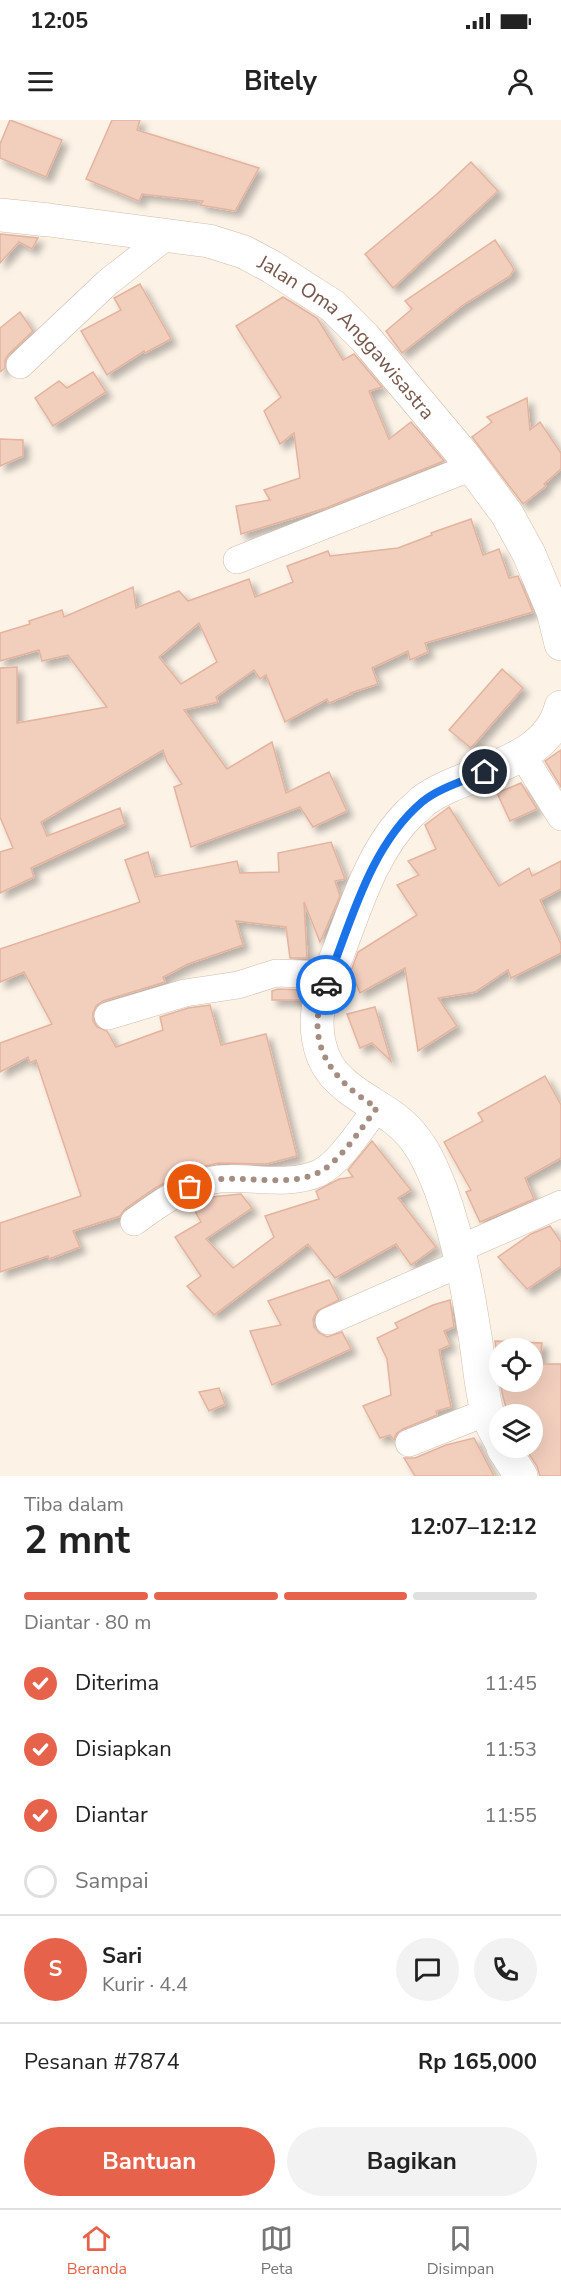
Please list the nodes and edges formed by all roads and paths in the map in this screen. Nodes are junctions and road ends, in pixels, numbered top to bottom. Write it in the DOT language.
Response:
graph roads {
  1 [pos="0,215"];
  2 [pos="168,235"];
  3 [pos="20,365"];
  4 [pos="472,467"];
  5 [pos="237,560"];
  6 [pos="561,644"];
  7 [pos="561,707"];
  8 [pos="522,754"];
  9 [pos="561,817"];
  10 [pos="330,975"];
  11 [pos="108,1016"];
  12 [pos="377,1108"];
  13 [pos="561,1204"];
  14 [pos="134,1222"];
  15 [pos="460,1256"];
  16 [pos="329,1321"];
  17 [pos="489,1405"];
  18 [pos="489,1427"];
  19 [pos="409,1443"];
  20 [pos="509,1458"];
  21 [pos="521,1476"];
  1 -- 2 [label="main road, Jalan Oma Anggawisastra"];
  2 -- 3 [label="street"];
  2 -- 4 [label="main road, Jalan Oma Anggawisastra"];
  4 -- 5 [label="street"];
  4 -- 6 [label="main road, Jalan Oma Anggawisastra"];
  7 -- 8 [label="main road"];
  8 -- 9 [label="street"];
  8 -- 10 [label="main road"];
  10 -- 11 [label="street"];
  10 -- 12 [label="main road"];
  12 -- 14 [label="street"];
  12 -- 15 [label="main road"];
  13 -- 15 [label="street"];
  15 -- 16 [label="street"];
  15 -- 17 [label="main road"];
  18 -- 19 [label="street"];
  20 -- 21 [label="main road"];
}
